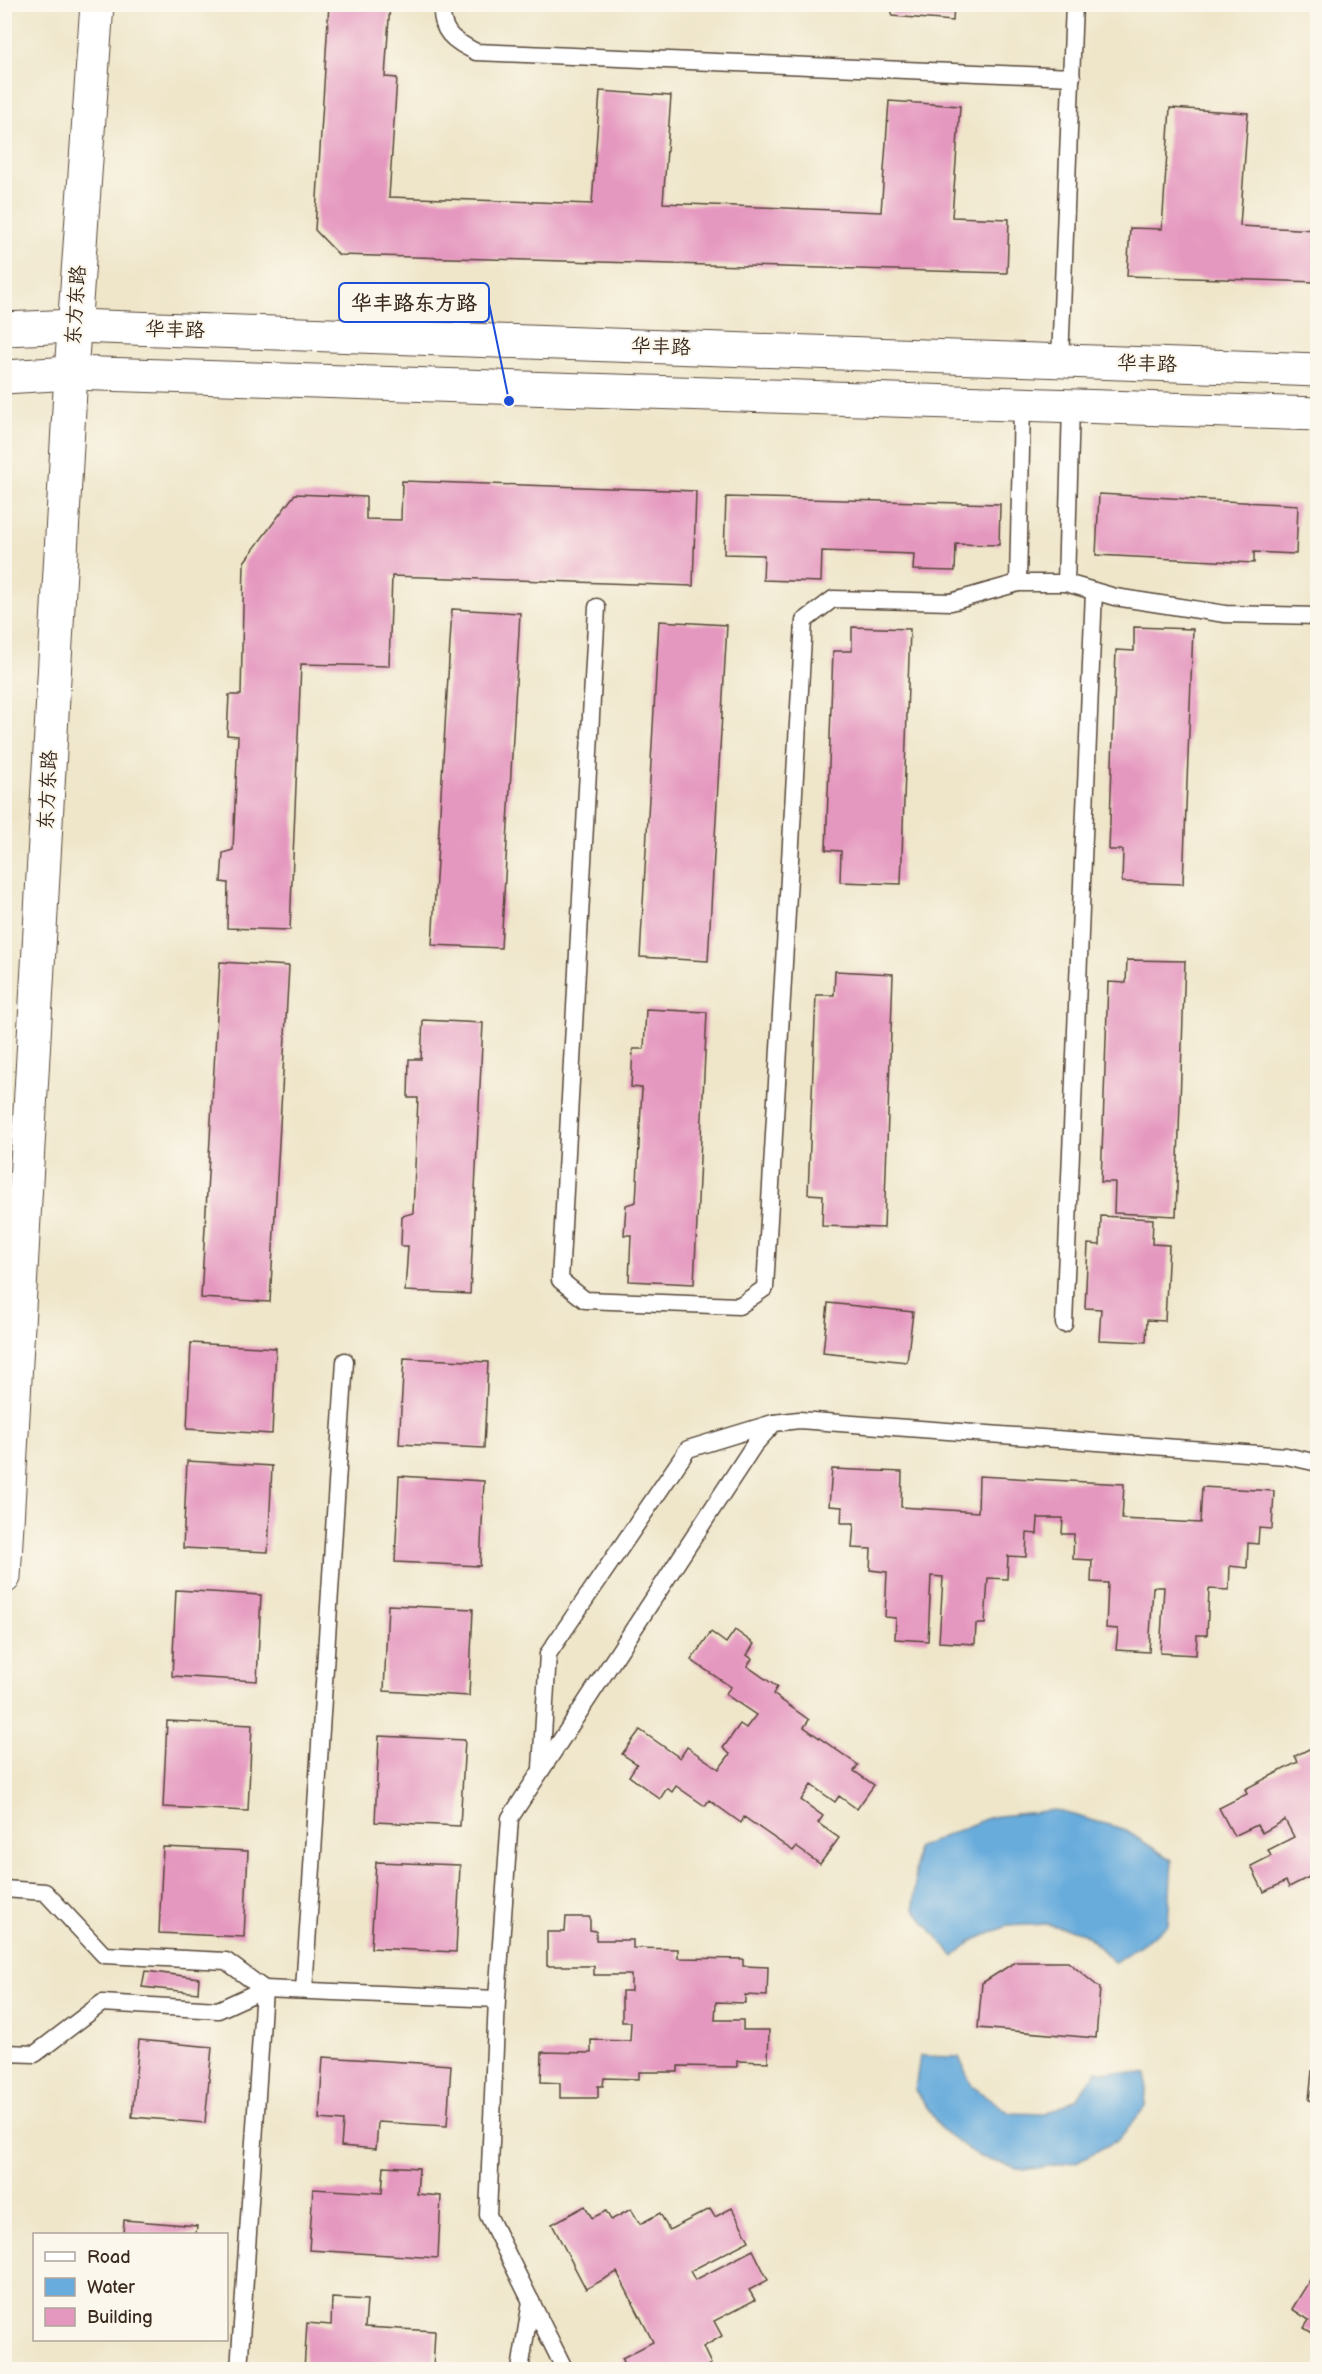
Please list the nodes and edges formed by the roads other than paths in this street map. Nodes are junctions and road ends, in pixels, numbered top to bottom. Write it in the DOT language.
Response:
graph roads {
  1 [pos="97,4"];
  2 [pos="442,4"];
  3 [pos="1074,4"];
  4 [pos="1072,77"];
  5 [pos="75,326"];
  6 [pos="4,329"];
  7 [pos="1060,361"];
  8 [pos="1317,370"];
  9 [pos="71,373"];
  10 [pos="4,377"];
  11 [pos="1022,405"];
  12 [pos="1071,406"];
  13 [pos="1317,414"];
  14 [pos="1018,583"];
  15 [pos="1066,583"];
  16 [pos="1094,591"];
  17 [pos="597,607"];
  18 [pos="1317,616"];
  19 [pos="1064,1324"];
  20 [pos="345,1361"];
  21 [pos="774,1423"];
  22 [pos="1317,1463"];
  23 [pos="4,1576"];
  24 [pos="541,1770"];
  25 [pos="4,1889"];
  26 [pos="264,1989"];
  27 [pos="304,1990"];
  28 [pos="497,1999"];
  29 [pos="4,2053"];
  30 [pos="531,2301"];
  31 [pos="239,2370"];
  32 [pos="520,2370"];
  33 [pos="565,2370"];
  1 -- 5 [label="street, 东方东路"];
  2 -- 4 [label="lane"];
  3 -- 4 [label="lane"];
  4 -- 7 [label="lane"];
  5 -- 6 [label="street, 华丰路"];
  5 -- 7 [label="street, 华丰路"];
  5 -- 9 [label="street, 东方东路"];
  7 -- 8 [label="street, 华丰路"];
  9 -- 10 [label="street"];
  9 -- 11 [label="street"];
  9 -- 23 [label="street, 东方东路"];
  11 -- 12 [label="street"];
  11 -- 14 [label="lane"];
  12 -- 13 [label="street"];
  12 -- 15 [label="lane"];
  14 -- 15 [label="lane"];
  14 -- 17 [label="lane"];
  15 -- 16 [label="lane"];
  16 -- 18 [label="lane"];
  16 -- 19 [label="lane"];
  20 -- 27 [label="lane"];
  21 -- 22 [label="lane"];
  21 -- 24 [label="lane"];
  21 -- 24 [label="lane"];
  24 -- 28 [label="lane"];
  25 -- 26 [label="lane"];
  26 -- 27 [label="lane"];
  26 -- 29 [label="lane"];
  26 -- 31 [label="lane"];
  27 -- 28 [label="lane"];
  28 -- 30 [label="lane"];
  30 -- 32 [label="lane"];
  30 -- 33 [label="lane"];
}
